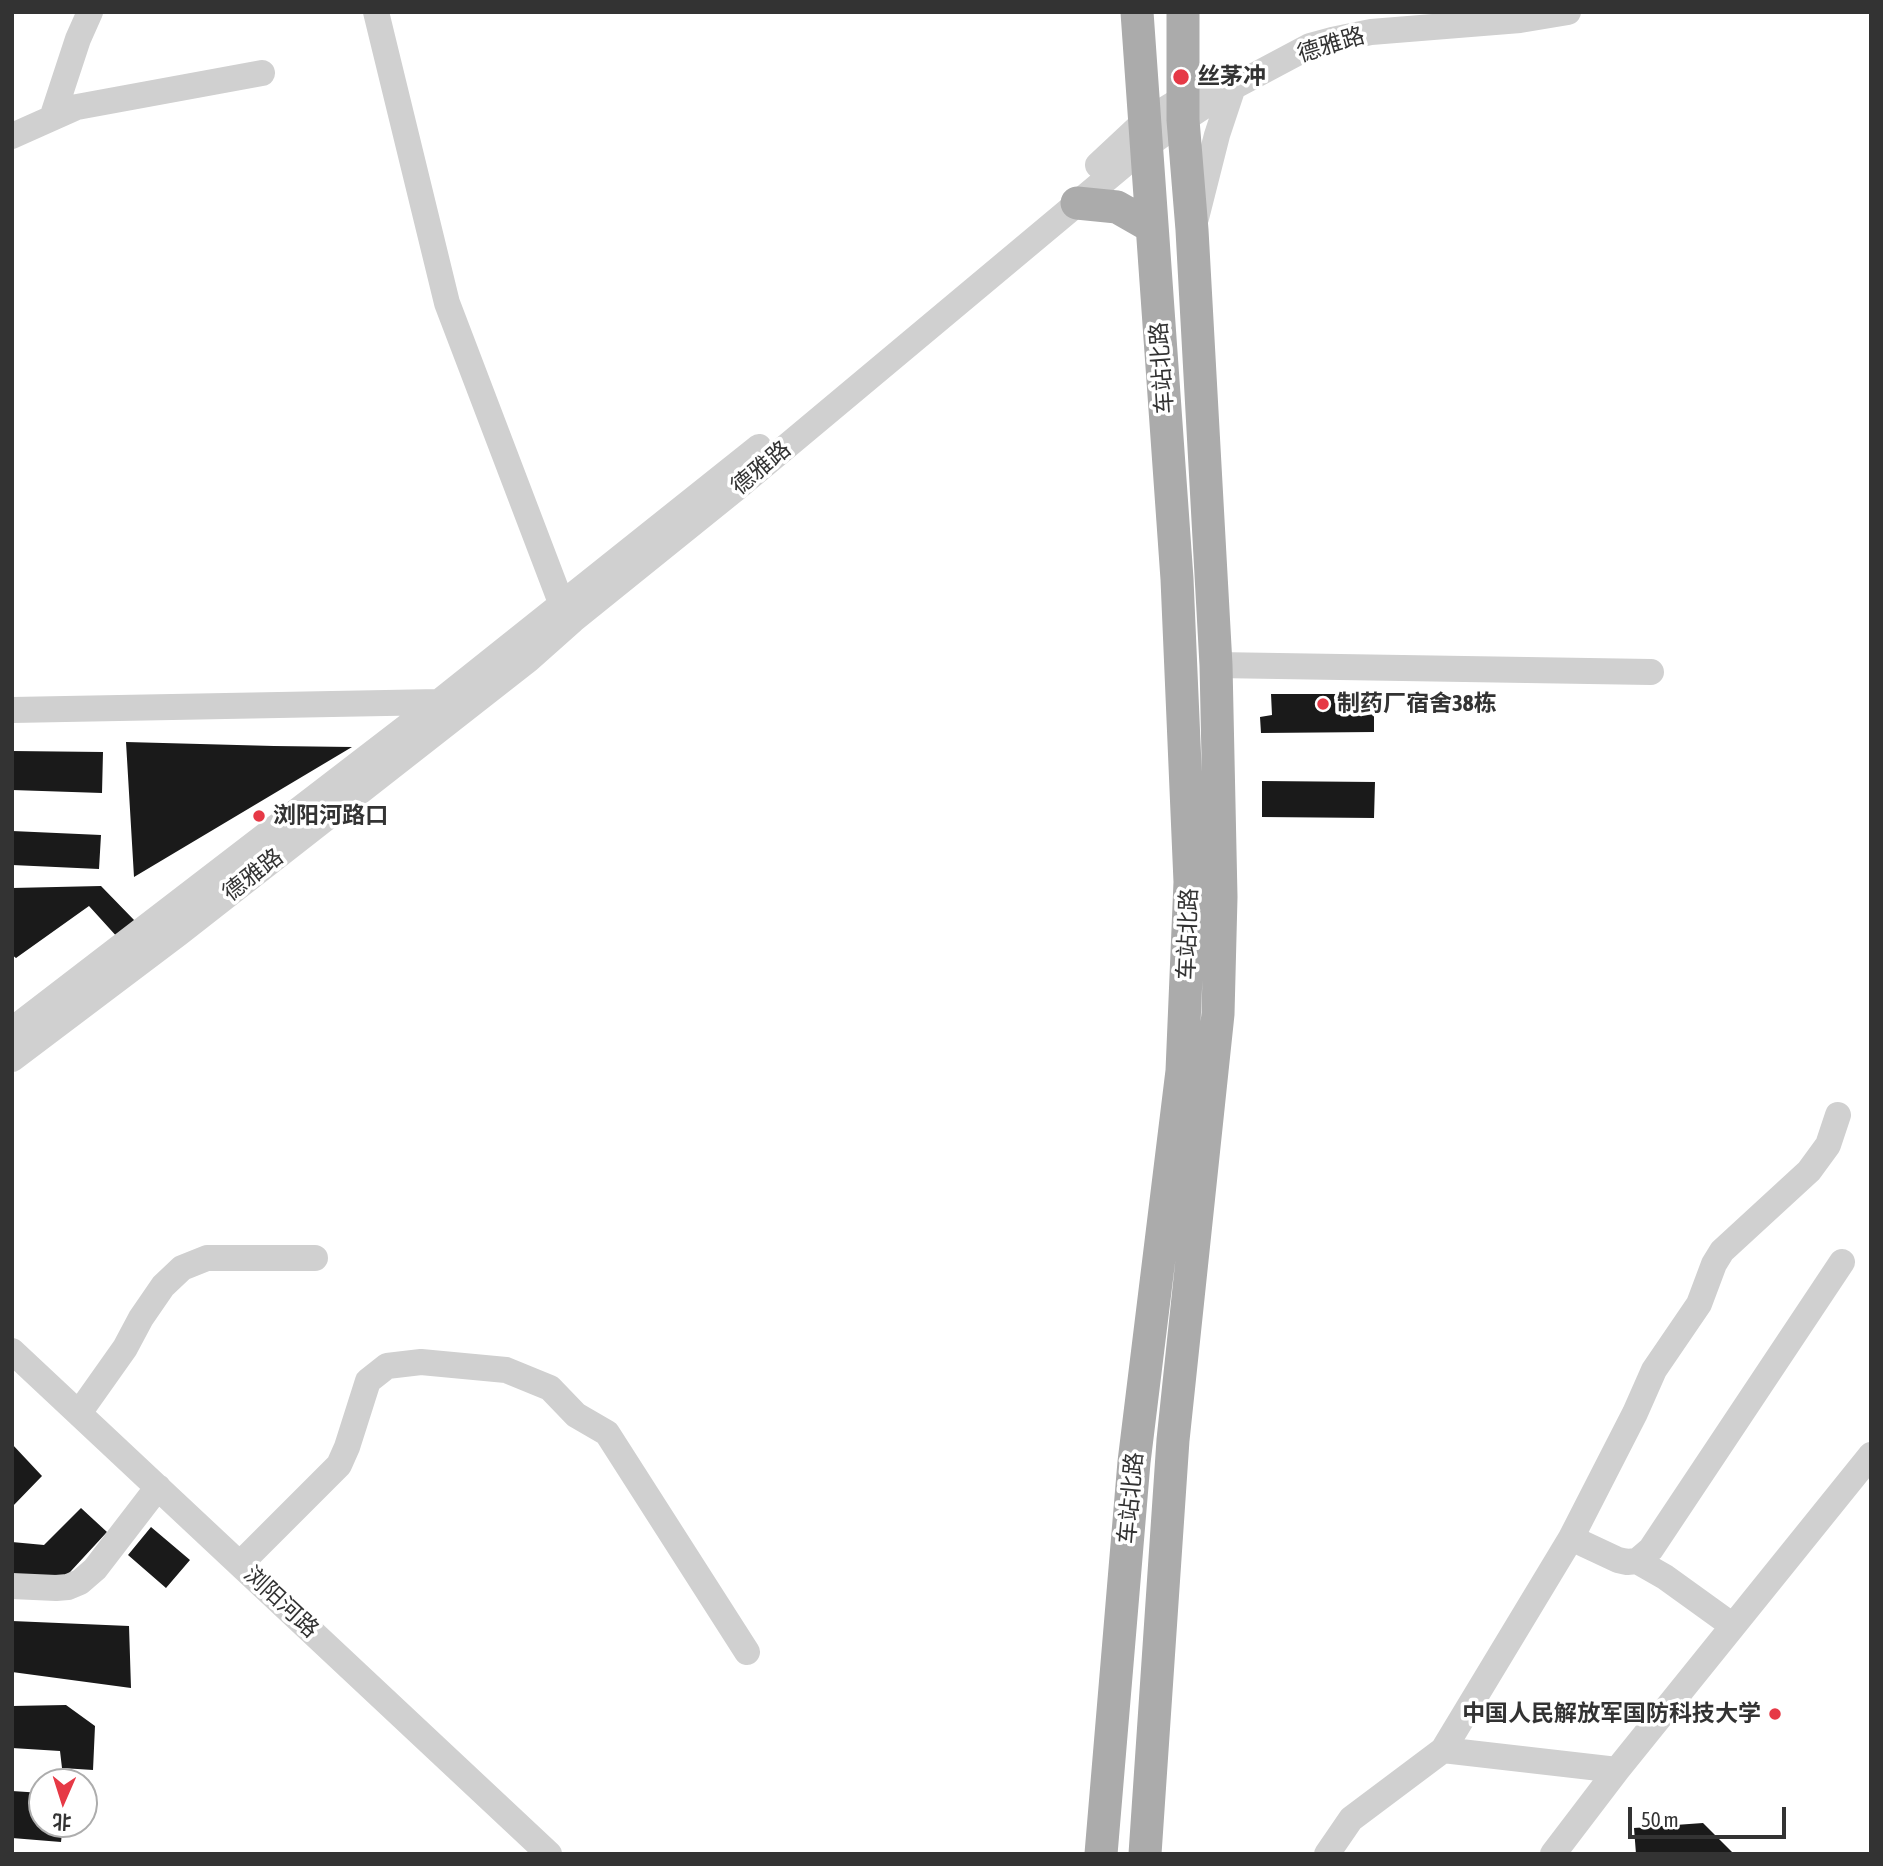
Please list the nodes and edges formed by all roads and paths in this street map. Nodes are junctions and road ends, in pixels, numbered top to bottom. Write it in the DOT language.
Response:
graph roads {
  1 [pos="90,12"];
  2 [pos="376,12"];
  3 [pos="1138,12"];
  4 [pos="1183,12"];
  5 [pos="1475,12"];
  6 [pos="1568,12"];
  7 [pos="262,73"];
  8 [pos="1233,87"];
  9 [pos="1183,109"];
  10 [pos="52,118"];
  11 [pos="1145,134"];
  12 [pos="12,136"];
  13 [pos="1077,203"];
  14 [pos="1152,227"];
  15 [pos="1192,230"];
  16 [pos="562,605"];
  17 [pos="1216,665"];
  18 [pos="1651,672"];
  19 [pos="439,702"];
  20 [pos="12,710"];
  21 [pos="12,1030"];
  22 [pos="12,1059"];
  23 [pos="1838,1115"];
  24 [pos="315,1258"];
  25 [pos="1842,1262"];
  26 [pos="12,1351"];
  27 [pos="79,1413"];
  28 [pos="1871,1455"];
  29 [pos="158,1487"];
  30 [pos="1571,1538"];
  31 [pos="1637,1561"];
  32 [pos="240,1564"];
  33 [pos="12,1586"];
  34 [pos="1733,1626"];
  35 [pos="747,1652"];
  36 [pos="1443,1750"];
  37 [pos="1617,1770"];
  38 [pos="549,1854"];
  39 [pos="1101,1854"];
  40 [pos="1145,1854"];
  41 [pos="1327,1854"];
  42 [pos="1553,1854"];
  1 -- 10 [label="street"];
  2 -- 16 [label="street"];
  3 -- 11 [label="main road, 车站北路"];
  4 -- 9 [label="main road, 车站北路"];
  5 -- 9 [label="street, 德雅路"];
  6 -- 8 [label="street, 德雅路"];
  7 -- 10 [label="street"];
  8 -- 9 [label="street, 德雅路"];
  8 -- 15 [label="street"];
  9 -- 11 [label="street, 德雅路"];
  9 -- 15 [label="main road, 车站北路"];
  10 -- 12 [label="street"];
  11 -- 13 [label="street, 德雅路"];
  11 -- 14 [label="main road, 车站北路"];
  11 -- 16 [label="street, 德雅路"];
  13 -- 14 [label="main road"];
  13 -- 22 [label="street, 德雅路"];
  14 -- 39 [label="main road, 车站北路"];
  15 -- 17 [label="main road, 车站北路"];
  16 -- 19 [label="street, 德雅路"];
  17 -- 18 [label="street"];
  17 -- 40 [label="main road, 车站北路"];
  19 -- 20 [label="street"];
  19 -- 21 [label="street, 德雅路"];
  23 -- 30 [label="street"];
  24 -- 27 [label="street"];
  25 -- 31 [label="street"];
  26 -- 27 [label="street, 浏阳河路"];
  27 -- 29 [label="street, 浏阳河路"];
  28 -- 34 [label="street"];
  29 -- 32 [label="street, 浏阳河路"];
  29 -- 33 [label="street"];
  30 -- 31 [label="street"];
  30 -- 36 [label="street"];
  31 -- 34 [label="street"];
  32 -- 35 [label="street"];
  32 -- 38 [label="street, 浏阳河路"];
  34 -- 37 [label="street"];
  36 -- 37 [label="street"];
  36 -- 41 [label="street"];
  37 -- 42 [label="street"];
}
